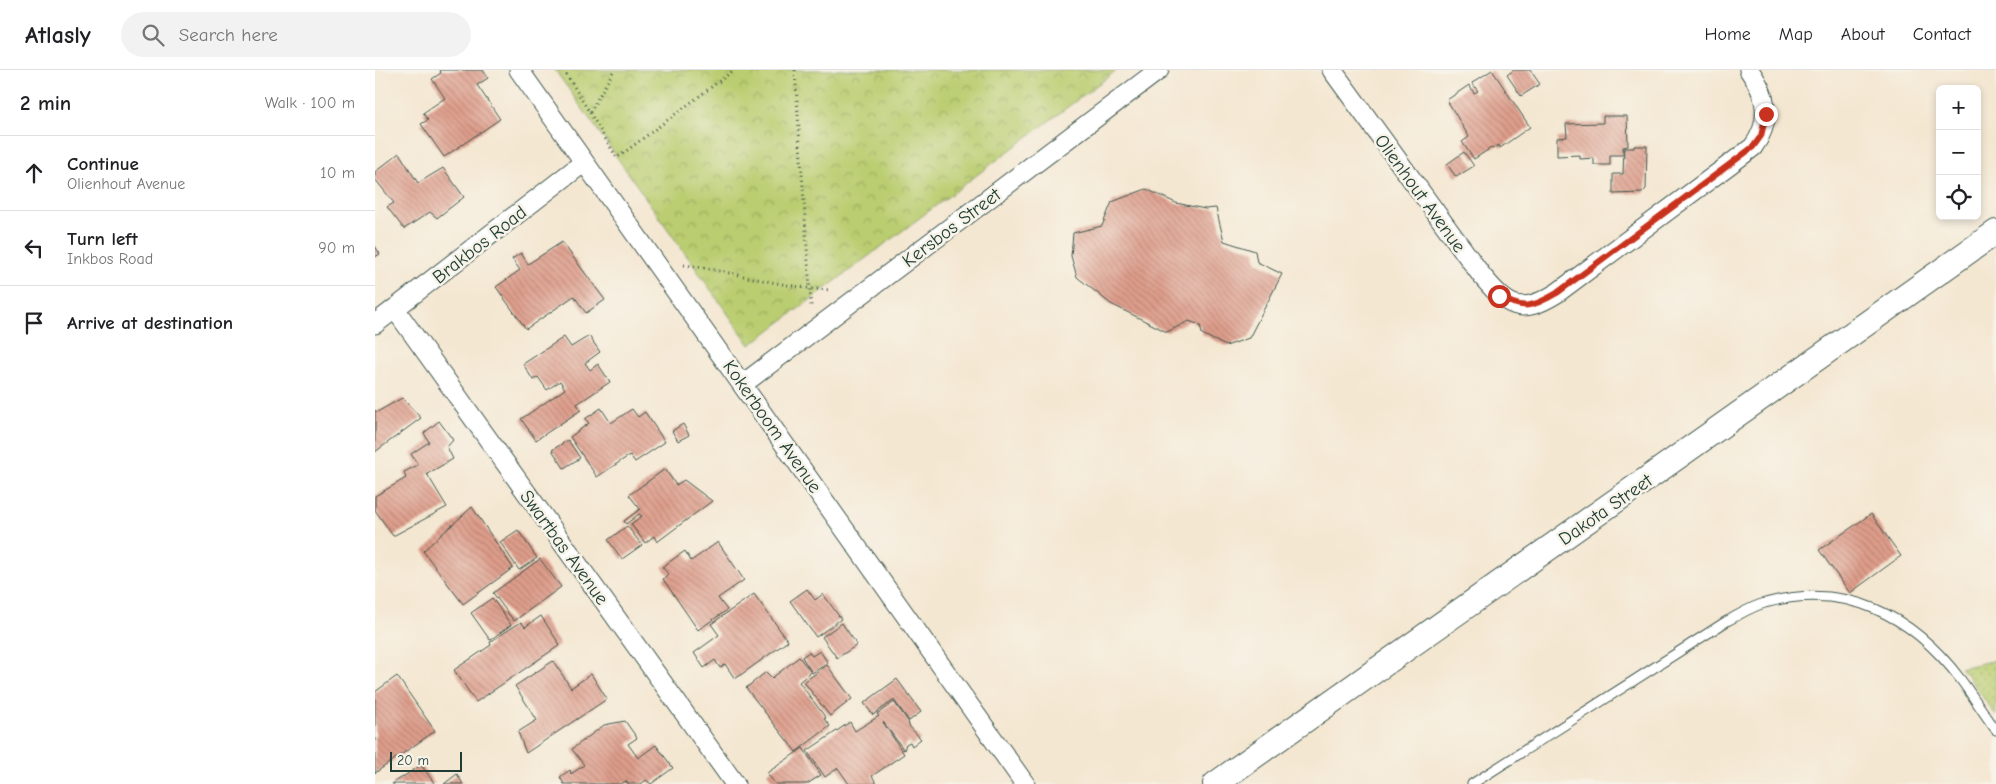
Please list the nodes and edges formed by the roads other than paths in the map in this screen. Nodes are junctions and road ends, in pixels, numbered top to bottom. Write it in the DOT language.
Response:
graph roads {
  1 [pos="519,70"];
  2 [pos="1159,70"];
  3 [pos="1332,70"];
  4 [pos="1749,70"];
  5 [pos="583,163"];
  6 [pos="1996,232"];
  7 [pos="395,309"];
  8 [pos="375,324"];
  9 [pos="743,384"];
  10 [pos="1996,730"];
  11 [pos="735,784"];
  12 [pos="1025,784"];
  13 [pos="1215,784"];
  14 [pos="1472,784"];
  1 -- 5 [label="street, Kokerboom Avenue"];
  2 -- 9 [label="street, Kersbos Street"];
  3 -- 4 [label="street, Olienhout Avenue"];
  5 -- 7 [label="street, Brakbos Road"];
  5 -- 9 [label="street, Kokerboom Avenue"];
  6 -- 13 [label="street, Dakota Street"];
  7 -- 8 [label="street, Brakbos Road"];
  7 -- 11 [label="street, Swartbas Avenue"];
  9 -- 12 [label="street, Kokerboom Avenue"];
  10 -- 14 [label="lane"];
}
